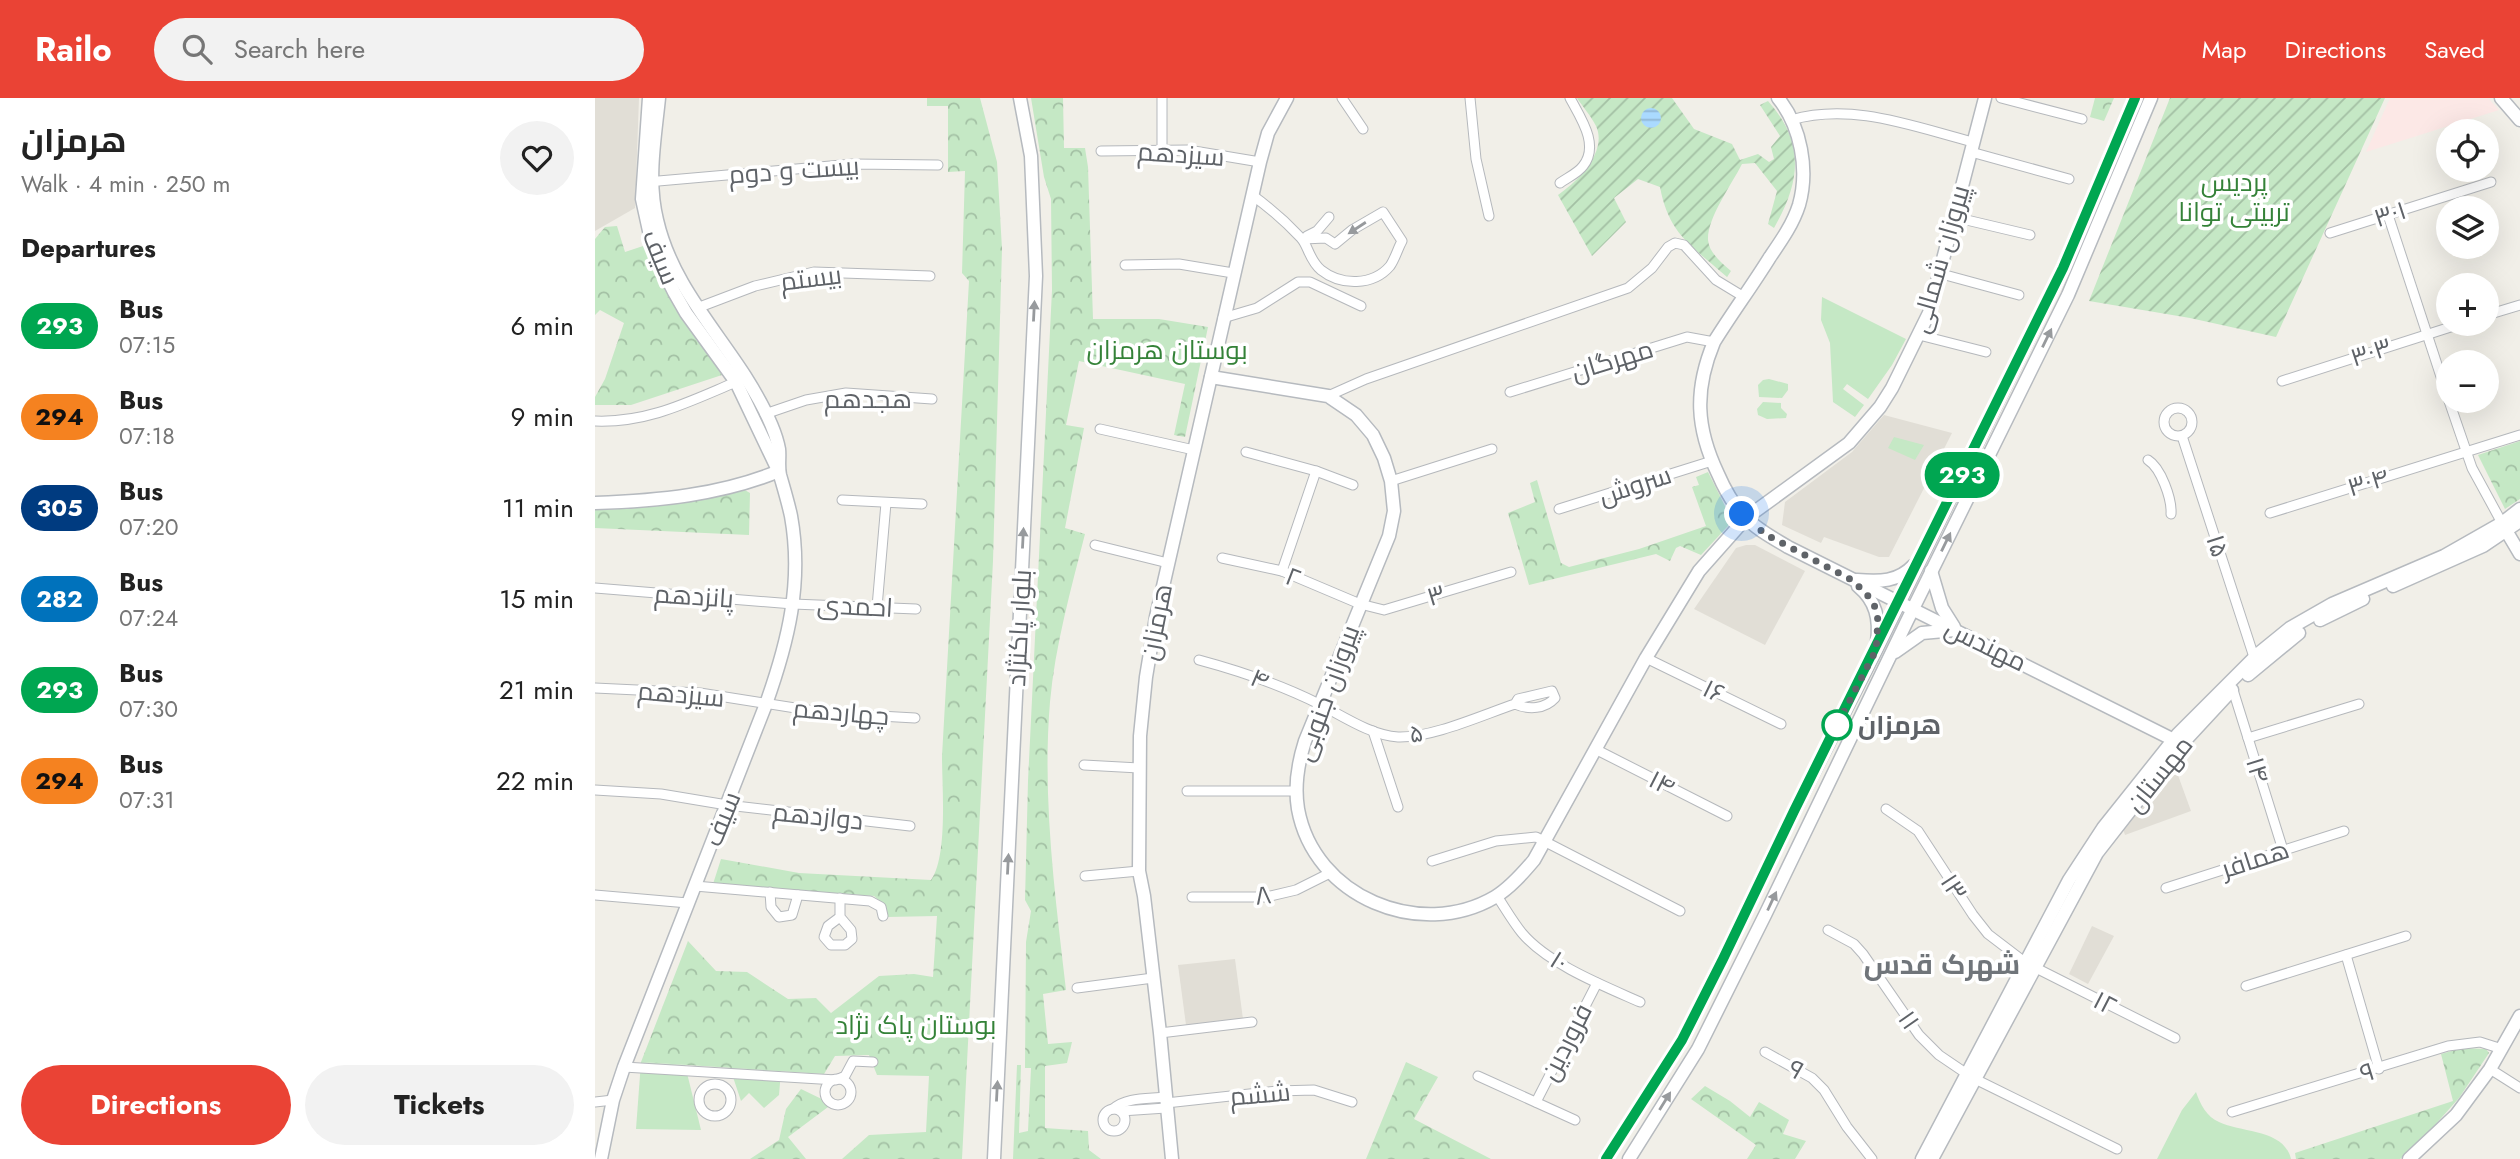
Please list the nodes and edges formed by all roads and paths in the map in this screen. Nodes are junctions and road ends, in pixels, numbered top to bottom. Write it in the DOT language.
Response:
graph roads {
  1 [pos="649,98"];
  2 [pos="659,98"];
  3 [pos="1020,98"];
  4 [pos="1162,98"];
  5 [pos="1287,98"];
  6 [pos="1342,98"];
  7 [pos="1470,98"];
  8 [pos="1570,98"];
  9 [pos="1778,98"];
  10 [pos="1985,98"];
  11 [pos="2001,98"];
  12 [pos="2135,98"];
  13 [pos="2151,98"];
  14 [pos="2501,98"];
  15 [pos="2082,119"];
  16 [pos="1791,120"];
  17 [pos="2520,120"];
  18 [pos="1363,129"];
  19 [pos="1972,147"];
  20 [pos="1162,150"];
  21 [pos="1101,151"];
  22 [pos="1260,162"];
  23 [pos="938,165"];
  24 [pos="2069,178"];
  25 [pos="647,182"];
  26 [pos="2491,182"];
  27 [pos="1560,183"];
  28 [pos="1252,195"];
  29 [pos="2388,215"];
  30 [pos="1489,216"];
  31 [pos="1954,216"];
  32 [pos="1329,217"];
  33 [pos="2330,233"];
  34 [pos="2030,235"];
  35 [pos="1303,239"];
  36 [pos="1125,265"];
  37 [pos="1233,273"];
  38 [pos="1938,273"];
  39 [pos="930,276"];
  40 [pos="2019,295"];
  41 [pos="1744,297"];
  42 [pos="2520,305"];
  43 [pos="1361,306"];
  44 [pos="691,311"];
  45 [pos="2499,311"];
  46 [pos="1223,318"];
  47 [pos="2436,332"];
  48 [pos="2428,334"];
  49 [pos="1919,335"];
  50 [pos="1714,342"];
  51 [pos="1986,352"];
  52 [pos="2436,359"];
  53 [pos="1211,377"];
  54 [pos="741,380"];
  55 [pos="2282,381"];
  56 [pos="1510,392"];
  57 [pos="1328,396"];
  58 [pos="932,399"];
  59 [pos="2453,413"];
  60 [pos="760,416"];
  61 [pos="595,421"];
  62 [pos="1100,429"];
  63 [pos="2520,435"];
  64 [pos="2182,436"];
  65 [pos="1492,449"];
  66 [pos="1194,450"];
  67 [pos="1247,452"];
  68 [pos="2465,452"];
  69 [pos="2148,460"];
  70 [pos="1711,461"];
  71 [pos="779,471"];
  72 [pos="1316,471"];
  73 [pos="1391,481"];
  74 [pos="1353,485"];
  75 [pos="595,495"];
  76 [pos="842,500"];
  77 [pos="886,502"];
  78 [pos="595,503"];
  79 [pos="922,504"];
  80 [pos="1559,509"];
  81 [pos="2520,509"];
  82 [pos="2270,513"];
  83 [pos="2171,514"];
  84 [pos="1746,518"];
  85 [pos="2520,521"];
  86 [pos="2505,528"];
  87 [pos="1095,545"];
  88 [pos="2520,554"];
  89 [pos="1922,557"];
  90 [pos="1222,558"];
  91 [pos="1168,563"];
  92 [pos="1282,572"];
  93 [pos="1511,572"];
  94 [pos="1931,572"];
  95 [pos="1850,579"];
  96 [pos="595,588"];
  97 [pos="1899,602"];
  98 [pos="793,604"];
  99 [pos="1360,604"];
  100 [pos="877,607"];
  101 [pos="916,609"];
  102 [pos="1913,609"];
  103 [pos="1956,630"];
  104 [pos="1876,650"];
  105 [pos="1890,657"];
  106 [pos="1646,658"];
  107 [pos="1199,660"];
  108 [pos="2256,662"];
  109 [pos="2231,686"];
  110 [pos="595,688"];
  111 [pos="767,704"];
  112 [pos="1320,704"];
  113 [pos="1515,704"];
  114 [pos="2359,704"];
  115 [pos="915,718"];
  116 [pos="1781,724"];
  117 [pos="1373,731"];
  118 [pos="2248,738"];
  119 [pos="2180,739"];
  120 [pos="1597,750"];
  121 [pos="1084,765"];
  122 [pos="1139,768"];
  123 [pos="595,790"];
  124 [pos="1187,791"];
  125 [pos="1297,791"];
  126 [pos="727,806"];
  127 [pos="1398,807"];
  128 [pos="1886,809"];
  129 [pos="1727,816"];
  130 [pos="910,826"];
  131 [pos="2344,831"];
  132 [pos="1546,842"];
  133 [pos="2283,850"];
  134 [pos="1432,861"];
  135 [pos="1139,872"];
  136 [pos="1330,873"];
  137 [pos="1085,876"];
  138 [pos="695,886"];
  139 [pos="2166,888"];
  140 [pos="770,892"];
  141 [pos="595,895"];
  142 [pos="798,895"];
  143 [pos="1192,897"];
  144 [pos="1497,897"];
  145 [pos="840,898"];
  146 [pos="688,903"];
  147 [pos="1679,911"];
  148 [pos="883,916"];
  149 [pos="840,917"];
  150 [pos="1828,930"];
  151 [pos="2406,936"];
  152 [pos="2346,955"];
  153 [pos="2030,965"];
  154 [pos="1153,978"];
  155 [pos="1597,983"];
  156 [pos="2246,986"];
  157 [pos="1077,988"];
  158 [pos="1640,1002"];
  159 [pos="2520,1016"];
  160 [pos="1252,1022"];
  161 [pos="1160,1033"];
  162 [pos="2175,1038"];
  163 [pos="2501,1049"];
  164 [pos="1765,1052"];
  165 [pos="873,1062"];
  166 [pos="624,1066"];
  167 [pos="2379,1069"];
  168 [pos="2490,1069"];
  169 [pos="701,1072"];
  170 [pos="1478,1076"];
  171 [pos="1971,1076"];
  172 [pos="706,1086"];
  173 [pos="2520,1088"];
  174 [pos="613,1100"];
  175 [pos="595,1102"];
  176 [pos="1352,1102"];
  177 [pos="1536,1102"];
  178 [pos="1166,1103"];
  179 [pos="1117,1110"];
  180 [pos="2232,1112"];
  181 [pos="1575,1121"];
  182 [pos="2117,1149"];
  183 [pos="2417,1157"];
  184 [pos="601,1159"];
  185 [pos="994,1159"];
  186 [pos="1172,1159"];
  187 [pos="1606,1159"];
  188 [pos="1629,1159"];
  189 [pos="1872,1159"];
  190 [pos="1922,1159"];
  191 [pos="1932,1159"];
  1 -- 25 [label="street, سیف"];
  2 -- 25 [label="street, سیف"];
  185 -- 3 [label="street, بلوار پاکنژاد, one-way"];
  4 -- 20 [label="street"];
  5 -- 22 [label="street, هرمزان"];
  6 -- 18 [label="street"];
  7 -- 30 [label="street"];
  8 -- 27 [label="street"];
  9 -- 16 [label="street"];
  10 -- 19 [label="street, پیروزان شمالی"];
  11 -- 15 [label="street"];
  12 -- 89 [label="street"];
  94 -- 13 [label="street, one-way"];
  14 -- 17 [label="street"];
  16 -- 19 [label="street"];
  16 -- 41 [label="street"];
  19 -- 24 [label="street"];
  19 -- 31 [label="street, پیروزان شمالی"];
  20 -- 21 [label="street, سیزدهم"];
  20 -- 22 [label="street, سیزدهم"];
  22 -- 28 [label="street, هرمزان"];
  23 -- 25 [label="street, بیست و دوم"];
  25 -- 44 [label="street, سیف"];
  26 -- 29 [label="street, ۳۰۱"];
  28 -- 35 [label="street"];
  28 -- 37 [label="street, هرمزان"];
  29 -- 33 [label="street, ۳۰۱"];
  29 -- 48 [label="street"];
  31 -- 34 [label="street"];
  31 -- 38 [label="street, پیروزان شمالی"];
  32 -- 35 [label="street"];
  35 -- 35 [label="street, one-way"];
  36 -- 37 [label="street"];
  37 -- 46 [label="street, هرمزان"];
  38 -- 40 [label="street"];
  38 -- 49 [label="street, پیروزان شمالی"];
  39 -- 44 [label="street, بیستم"];
  41 -- 50 [label="street"];
  41 -- 57 [label="street"];
  42 -- 45 [label="street"];
  43 -- 46 [label="street"];
  44 -- 54 [label="street, سیف"];
  46 -- 53 [label="street, هرمزان"];
  47 -- 48 [label="street, ۳۰۳"];
  48 -- 52 [label="street"];
  48 -- 55 [label="street, ۳۰۳"];
  49 -- 51 [label="street"];
  49 -- 84 [label="street, پیروزان شمالی"];
  50 -- 56 [label="street, مهرگان"];
  50 -- 70 [label="street"];
  53 -- 57 [label="street, پیروزان جنوبی"];
  53 -- 66 [label="street, هرمزان"];
  54 -- 60 [label="street, سیف"];
  54 -- 61 [label="street"];
  57 -- 73 [label="street, پیروزان جنوبی"];
  58 -- 60 [label="street, هجدهم"];
  59 -- 68 [label="street"];
  60 -- 71 [label="street, سیف"];
  62 -- 66 [label="street"];
  63 -- 68 [label="street, ۳۰۴"];
  64 -- 108 [label="street, ۱۵"];
  65 -- 73 [label="street"];
  66 -- 91 [label="street, هرمزان"];
  67 -- 72 [label="street"];
  68 -- 82 [label="street, ۳۰۴"];
  68 -- 86 [label="street"];
  69 -- 83 [label="street"];
  70 -- 80 [label="street, سروش"];
  70 -- 84 [label="street"];
  71 -- 75 [label="street"];
  71 -- 78 [label="street"];
  71 -- 98 [label="street, سیف"];
  72 -- 74 [label="street"];
  72 -- 92 [label="street"];
  73 -- 99 [label="street, پیروزان جنوبی"];
  76 -- 77 [label="street"];
  77 -- 79 [label="street"];
  77 -- 100 [label="street"];
  81 -- 86 [label="street"];
  84 -- 95 [label="street"];
  84 -- 106 [label="street, پیروزان جنوبی"];
  85 -- 86 [label="street, مهستان"];
  86 -- 88 [label="street"];
  86 -- 108 [label="street, مهستان"];
  87 -- 91 [label="street"];
  89 -- 95 [label="street"];
  89 -- 97 [label="street"];
  90 -- 92 [label="street, ۲"];
  91 -- 122 [label="street, هرمزان"];
  92 -- 99 [label="street, ۲"];
  93 -- 99 [label="street, ۳"];
  94 -- 102 [label="street"];
  94 -- 103 [label="street"];
  95 -- 97 [label="street"];
  95 -- 104 [label="street"];
  96 -- 98 [label="street, پانزدهم"];
  97 -- 102 [label="street, مهندس"];
  97 -- 104 [label="street"];
  98 -- 100 [label="street, احمدی"];
  98 -- 111 [label="street, سیف"];
  99 -- 112 [label="street, پیروزان جنوبی"];
  100 -- 101 [label="street, احمدی"];
  102 -- 103 [label="street, مهندس"];
  102 -- 105 [label="street"];
  103 -- 105 [label="street"];
  103 -- 119 [label="street, مهندس"];
  104 -- 187 [label="street"];
  188 -- 105 [label="street, one-way"];
  106 -- 116 [label="street, ۱۶"];
  106 -- 120 [label="street, پیروزان جنوبی"];
  107 -- 112 [label="street, ۴"];
  108 -- 109 [label="street, مهستان"];
  109 -- 118 [label="street, ۱۴"];
  109 -- 119 [label="street, مهستان"];
  110 -- 111 [label="street, سیزدهم"];
  111 -- 115 [label="street, چهاردهم"];
  111 -- 126 [label="street, سیف"];
  112 -- 117 [label="street, ۵"];
  112 -- 125 [label="street, پیروزان جنوبی"];
  113 -- 117 [label="street, ۵"];
  114 -- 118 [label="street"];
  117 -- 127 [label="street"];
  118 -- 133 [label="street, ۱۴"];
  119 -- 153 [label="street, مهستان"];
  120 -- 129 [label="street, ۱۴"];
  120 -- 132 [label="street, پیروزان جنوبی"];
  121 -- 122 [label="street"];
  122 -- 135 [label="street, هرمزان"];
  123 -- 126 [label="street, دوازدهم"];
  124 -- 125 [label="street"];
  125 -- 136 [label="street, پیروزان جنوبی"];
  126 -- 130 [label="street, دوازدهم"];
  126 -- 138 [label="street, سیف"];
  128 -- 153 [label="street, ۱۳"];
  131 -- 133 [label="street, همافر"];
  132 -- 134 [label="street"];
  132 -- 144 [label="street, پیروزان جنوبی"];
  132 -- 147 [label="street"];
  133 -- 139 [label="street, همافر"];
  135 -- 137 [label="street"];
  135 -- 154 [label="street, هرمزان"];
  136 -- 143 [label="street, ۸"];
  136 -- 144 [label="street, پیروزان جنوبی"];
  138 -- 140 [label="street"];
  138 -- 146 [label="street, سیف"];
  140 -- 142 [label="street"];
  140 -- 142 [label="street"];
  141 -- 146 [label="street"];
  142 -- 145 [label="street"];
  144 -- 155 [label="street, ۱۰"];
  145 -- 148 [label="street"];
  145 -- 149 [label="street"];
  146 -- 166 [label="street, سیف"];
  150 -- 171 [label="street, ۱۱"];
  151 -- 152 [label="street"];
  152 -- 156 [label="street"];
  152 -- 167 [label="street"];
  153 -- 162 [label="street, ۱۲"];
  153 -- 171 [label="street"];
  154 -- 157 [label="street"];
  154 -- 161 [label="street, هرمزان"];
  155 -- 158 [label="street, ۱۰"];
  155 -- 177 [label="street, فروردین"];
  159 -- 163 [label="street"];
  160 -- 161 [label="street"];
  161 -- 178 [label="street, هرمزان"];
  163 -- 167 [label="street, ۹"];
  163 -- 168 [label="street"];
  164 -- 189 [label="street, ۹"];
  165 -- 169 [label="street"];
  166 -- 169 [label="street"];
  166 -- 174 [label="street, سیف"];
  167 -- 180 [label="street, ۹"];
  168 -- 173 [label="street"];
  168 -- 183 [label="street"];
  169 -- 172 [label="street"];
  170 -- 177 [label="street"];
  171 -- 182 [label="street"];
  171 -- 190 [label="street"];
  171 -- 191 [label="street"];
  174 -- 175 [label="street"];
  174 -- 184 [label="street, سیف"];
  176 -- 178 [label="street, ششم"];
  177 -- 181 [label="street"];
  178 -- 179 [label="street, ششم"];
  178 -- 186 [label="street, هرمزان"];
}
